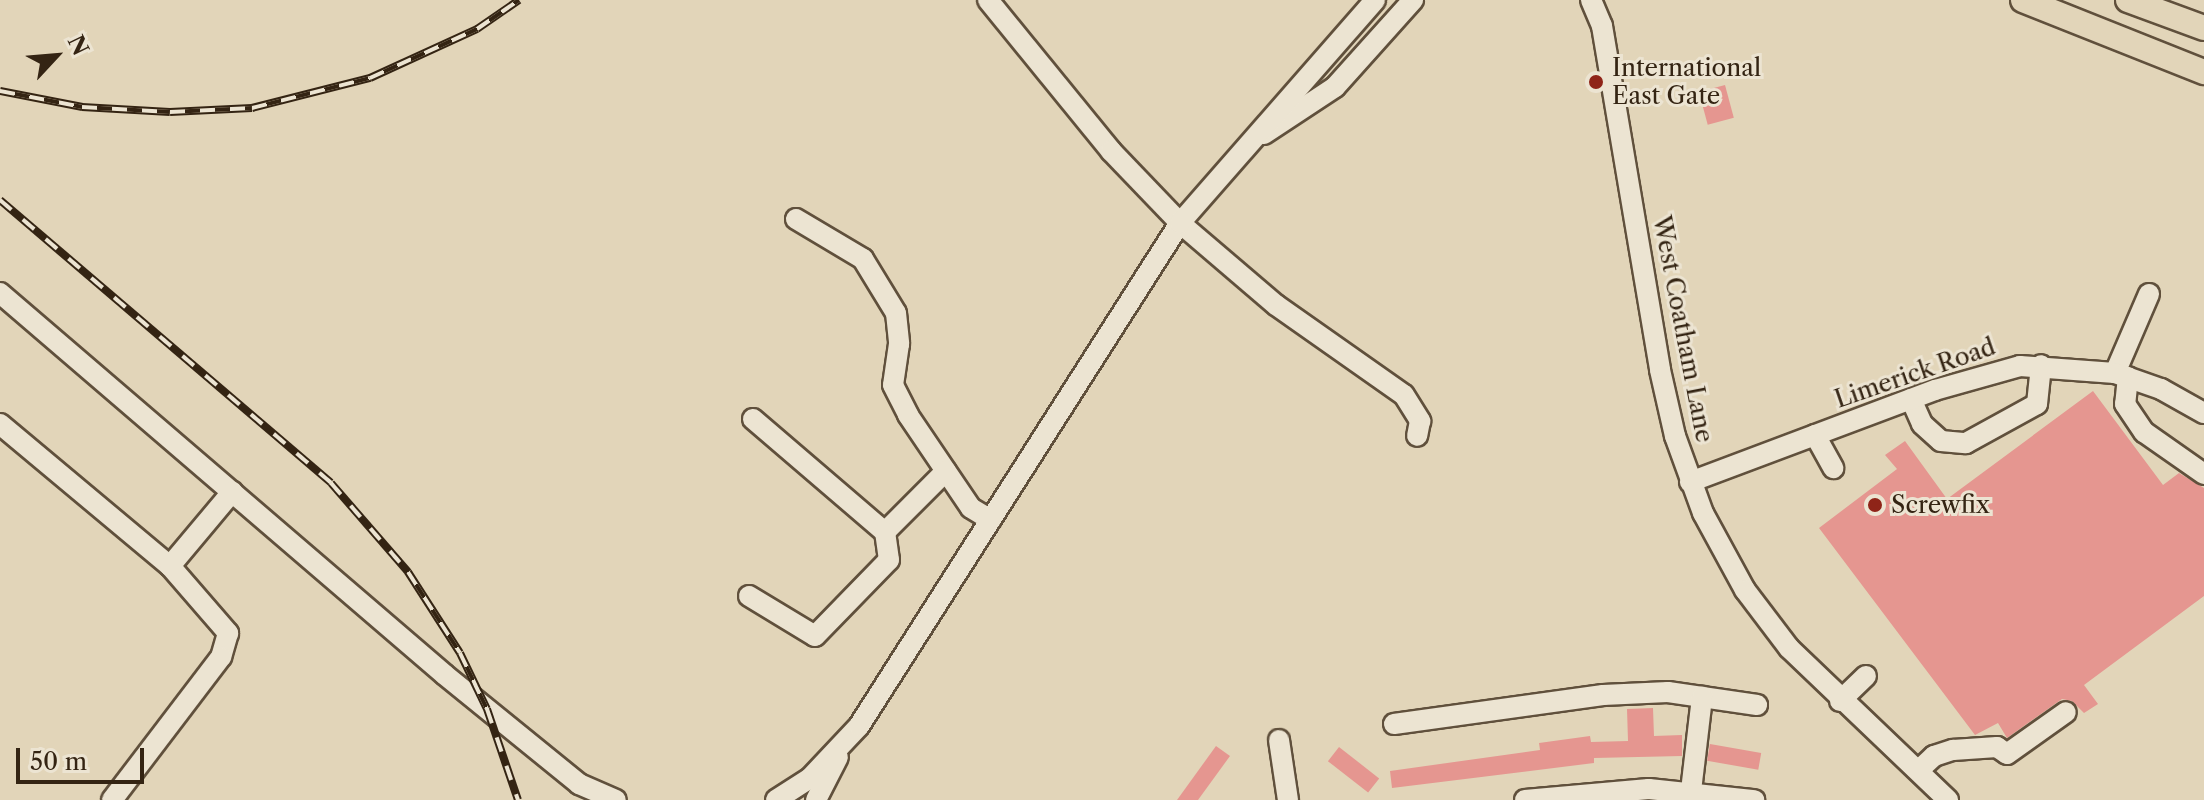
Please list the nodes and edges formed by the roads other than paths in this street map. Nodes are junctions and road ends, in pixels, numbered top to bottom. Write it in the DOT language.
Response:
graph roads {
  1 [pos="988,0"];
  2 [pos="1375,0"];
  3 [pos="1413,0"];
  4 [pos="2023,0"];
  5 [pos="2128,0"];
  6 [pos="1598,4"];
  7 [pos="2204,28"];
  8 [pos="2204,72"];
  9 [pos="1248,145"];
  10 [pos="796,219"];
  11 [pos="1180,223"];
  12 [pos="0,293"];
  13 [pos="2149,294"];
  14 [pos="2041,365"];
  15 [pos="2121,375"];
  16 [pos="1911,399"];
  17 [pos="2204,413"];
  18 [pos="753,419"];
  19 [pos="0,424"];
  20 [pos="1815,435"];
  21 [pos="1417,436"];
  22 [pos="1833,468"];
  23 [pos="946,471"];
  24 [pos="2204,474"];
  25 [pos="1690,482"];
  26 [pos="232,492"];
  27 [pos="991,520"];
  28 [pos="885,532"];
  29 [pos="170,566"];
  30 [pos="749,596"];
  31 [pos="1866,676"];
  32 [pos="1702,697"];
  33 [pos="1840,701"];
  34 [pos="1757,705"];
  35 [pos="2066,712"];
  36 [pos="1394,724"];
  37 [pos="1279,740"];
  38 [pos="841,749"];
  39 [pos="1919,770"];
  40 [pos="1691,791"];
  41 [pos="112,800"];
  42 [pos="616,800"];
  43 [pos="776,800"];
  44 [pos="816,800"];
  45 [pos="1288,800"];
  46 [pos="1525,800"];
  47 [pos="1754,800"];
  48 [pos="1948,800"];
  1 -- 11 [label="street"];
  2 -- 9 [label="street"];
  3 -- 9 [label="street"];
  4 -- 8 [label="main road"];
  5 -- 7 [label="main road"];
  6 -- 25 [label="street, West Coatham Lane"];
  9 -- 11 [label="street"];
  10 -- 23 [label="street"];
  11 -- 21 [label="street"];
  11 -- 27 [label="street"];
  12 -- 26 [label="street"];
  13 -- 15 [label="street"];
  14 -- 15 [label="street, Limerick Road"];
  14 -- 16 [label="street, Limerick Road"];
  14 -- 16 [label="street"];
  15 -- 17 [label="street, Limerick Road"];
  15 -- 24 [label="street"];
  16 -- 20 [label="street, Limerick Road"];
  18 -- 28 [label="street"];
  19 -- 29 [label="street"];
  20 -- 22 [label="street"];
  20 -- 25 [label="street, Limerick Road"];
  23 -- 27 [label="street"];
  23 -- 28 [label="street"];
  25 -- 33 [label="street, West Coatham Lane"];
  26 -- 29 [label="street"];
  26 -- 42 [label="street"];
  27 -- 38 [label="street"];
  28 -- 30 [label="street"];
  29 -- 41 [label="street"];
  31 -- 33 [label="street"];
  32 -- 34 [label="street"];
  32 -- 36 [label="street"];
  32 -- 40 [label="street"];
  33 -- 39 [label="street, West Coatham Lane"];
  35 -- 39 [label="street"];
  37 -- 45 [label="street"];
  38 -- 43 [label="street"];
  38 -- 44 [label="street"];
  39 -- 48 [label="street, West Coatham Lane"];
  40 -- 46 [label="street"];
  40 -- 47 [label="street"];
}
